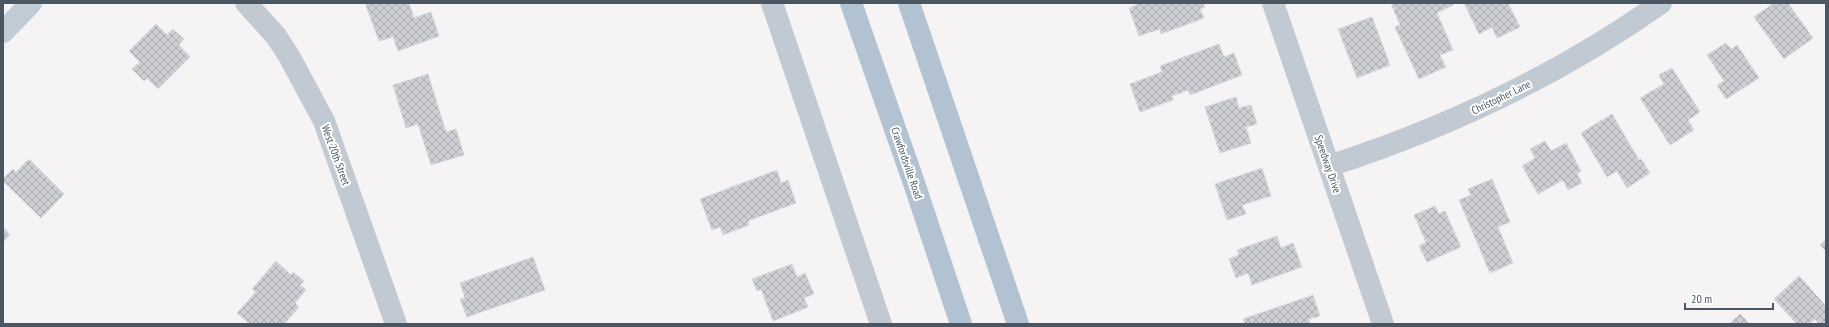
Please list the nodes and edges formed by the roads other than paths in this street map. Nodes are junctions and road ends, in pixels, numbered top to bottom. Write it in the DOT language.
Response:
graph roads {
  1 [pos="31,3"];
  2 [pos="246,3"];
  3 [pos="772,3"];
  4 [pos="851,3"];
  5 [pos="909,3"];
  6 [pos="1273,3"];
  7 [pos="1661,3"];
  8 [pos="3,32"];
  9 [pos="1329,166"];
  10 [pos="396,324"];
  11 [pos="881,324"];
  12 [pos="961,324"];
  13 [pos="1018,324"];
  14 [pos="1383,324"];
  1 -- 8 [label="main road"];
  2 -- 10 [label="street, West 20th Street"];
  3 -- 11 [label="street"];
  4 -- 12 [label="main road, Crawfordsville Road"];
  5 -- 13 [label="main road"];
  6 -- 9 [label="street, Speedway Drive"];
  7 -- 9 [label="street, Christopher Lane"];
  9 -- 14 [label="street, Speedway Drive"];
}
